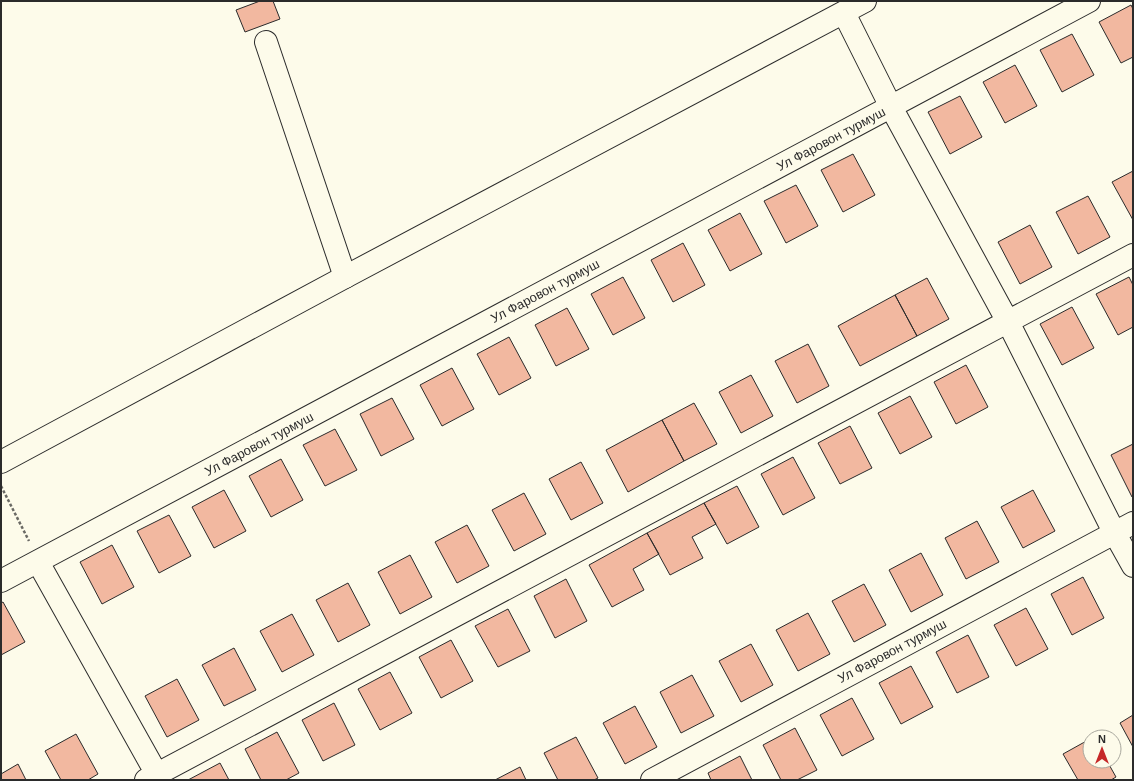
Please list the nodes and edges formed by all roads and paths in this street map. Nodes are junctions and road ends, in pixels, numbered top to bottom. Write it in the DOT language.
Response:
graph roads {
  1 [pos="865,1"];
  2 [pos="1089,1"];
  3 [pos="844,13"];
  4 [pos="266,42"];
  5 [pos="891,107"];
  6 [pos="1133,255"];
  7 [pos="345,277"];
  8 [pos="1008,322"];
  9 [pos="1,462"];
  10 [pos="1,486"];
  11 [pos="1124,527"];
  12 [pos="38,562"];
  13 [pos="1133,566"];
  14 [pos="1,581"];
  15 [pos="154,778"];
  16 [pos="652,780"];
  1 -- 3 [label="street"];
  2 -- 5 [label="street, Ул Фаровон турмуш"];
  3 -- 5 [label="street"];
  3 -- 7 [label="street"];
  4 -- 7 [label="street"];
  5 -- 8 [label="street"];
  5 -- 12 [label="street, Ул Фаровон турмуш"];
  6 -- 8 [label="street"];
  7 -- 9 [label="street"];
  8 -- 11 [label="street"];
  8 -- 15 [label="street"];
  10 -- 12 [label="path"];
  11 -- 13 [label="street"];
  11 -- 16 [label="street, Ул Фаровон турмуш"];
  12 -- 14 [label="street, Ул Фаровон турмуш"];
  12 -- 15 [label="street"];
}
